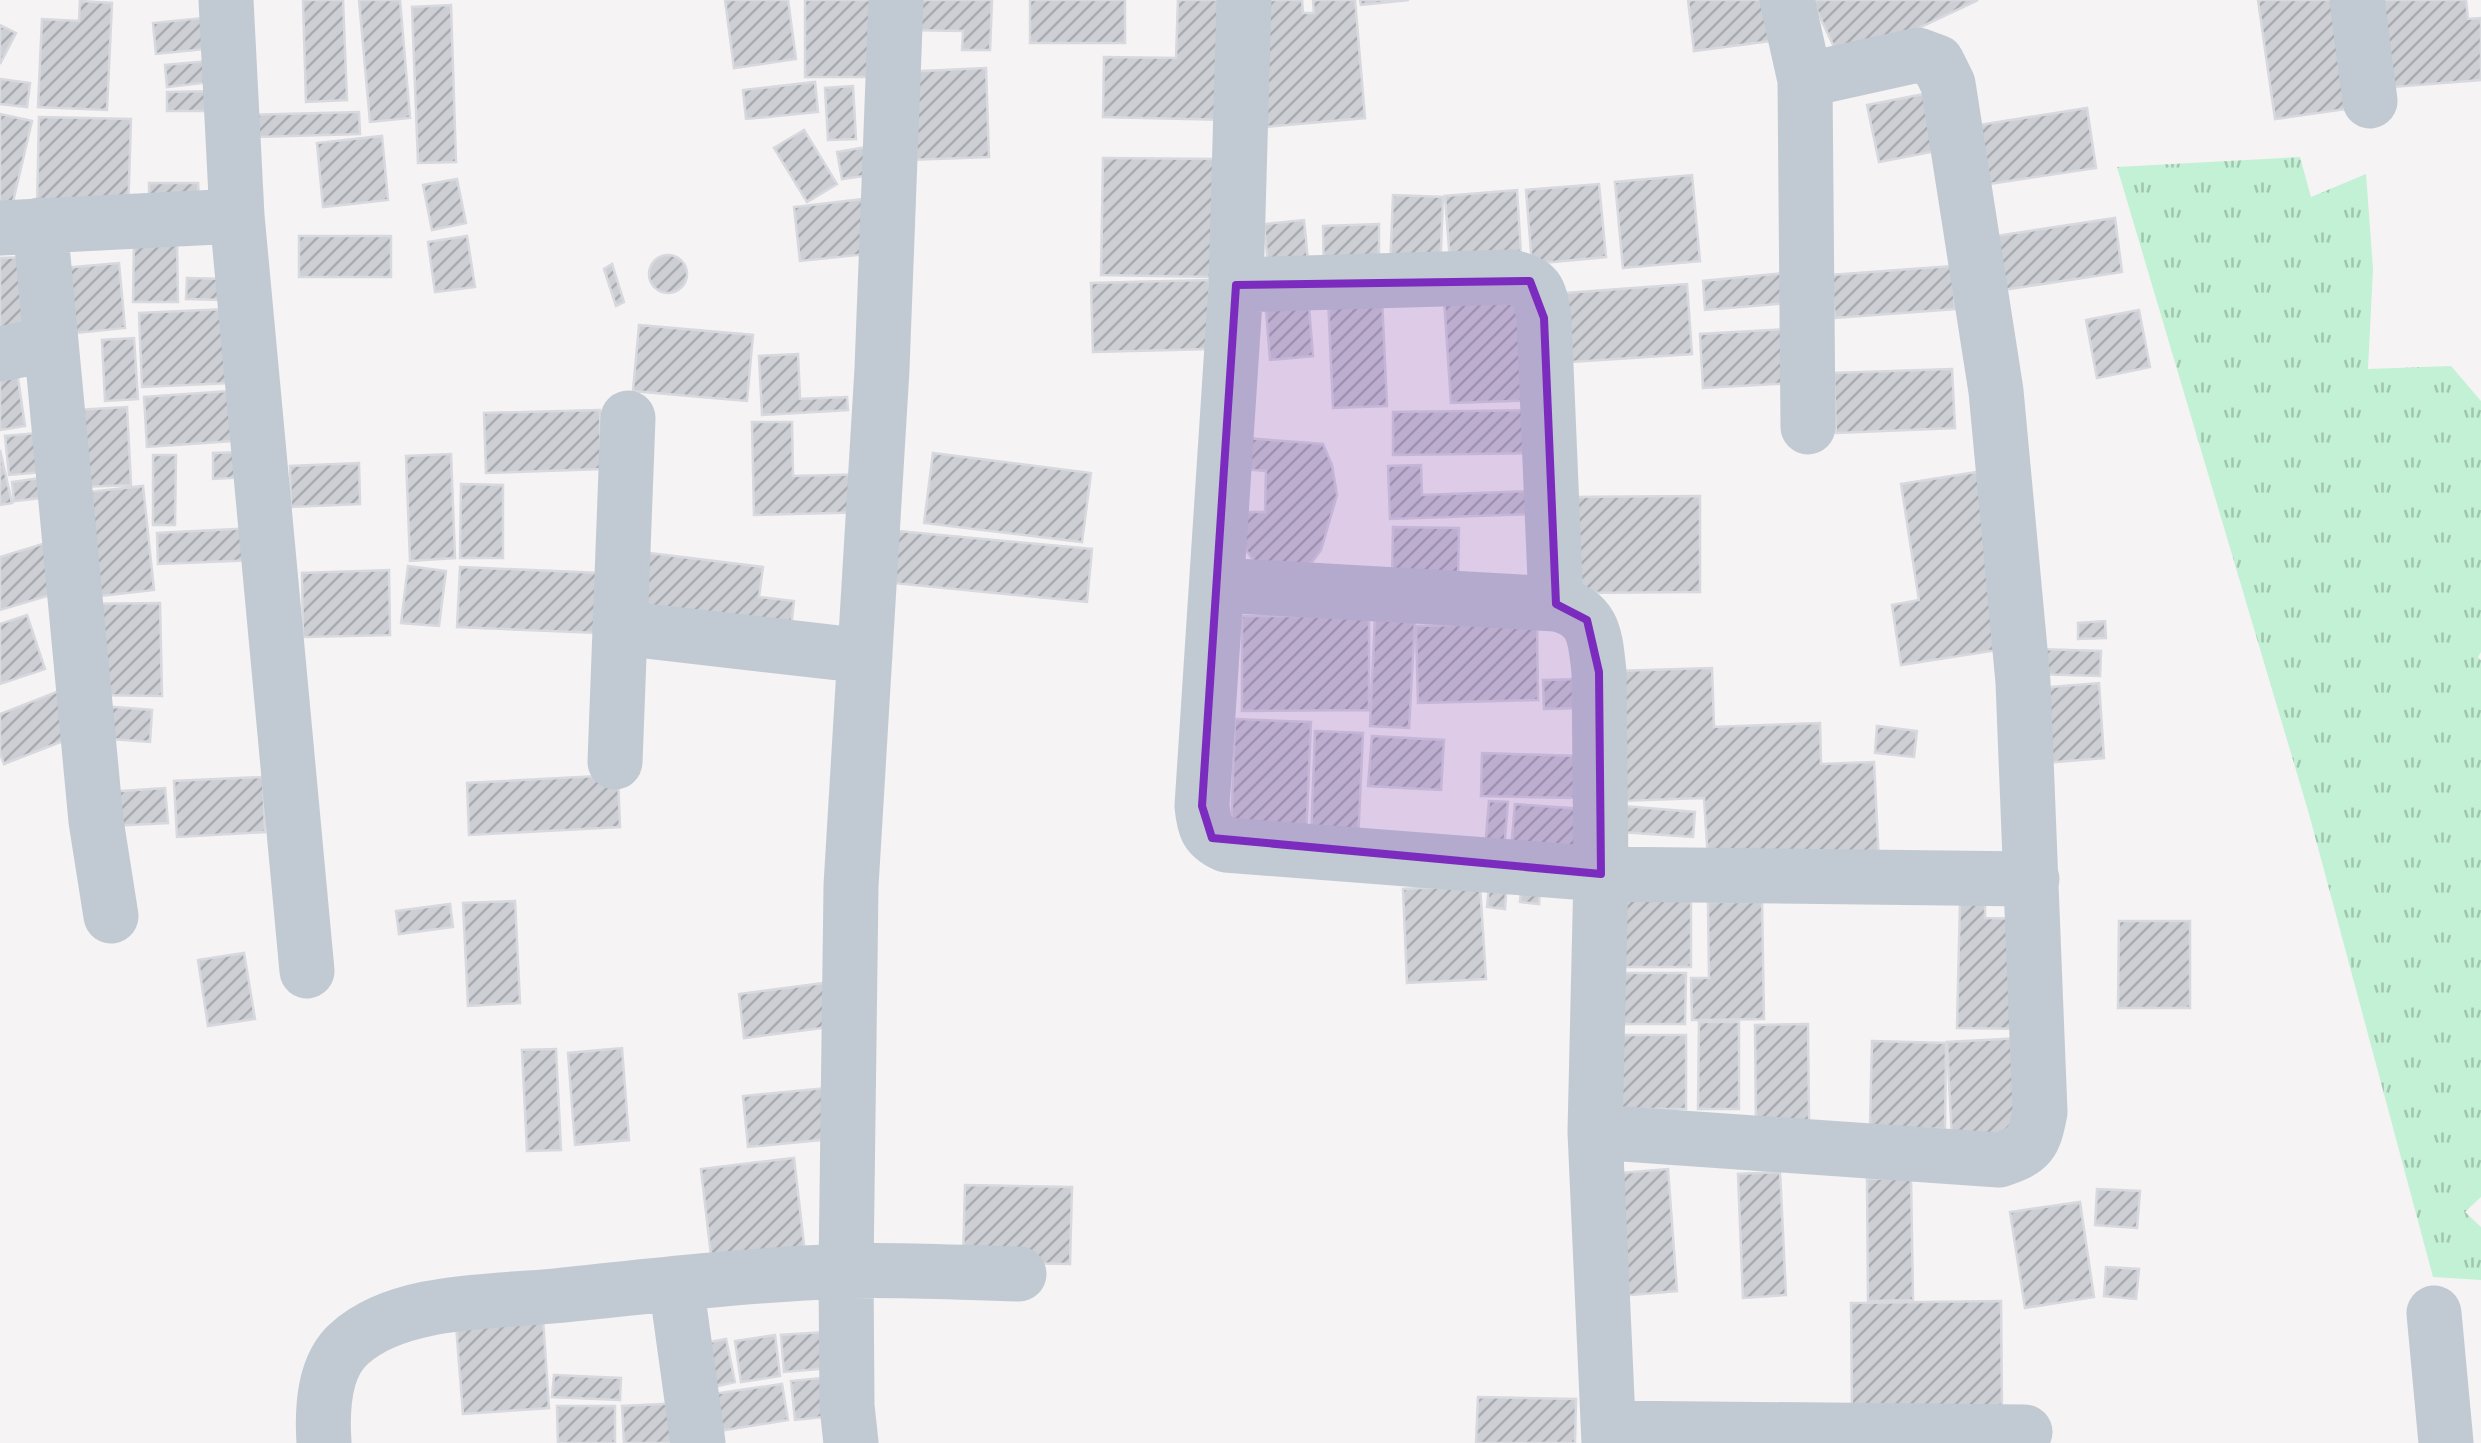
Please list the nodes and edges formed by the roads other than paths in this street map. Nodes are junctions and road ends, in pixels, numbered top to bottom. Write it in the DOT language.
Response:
graph roads {
  1 [pos="226,0"];
  2 [pos="896,0"];
  3 [pos="1244,0"];
  4 [pos="1787,0"];
  5 [pos="2357,0"];
  6 [pos="1805,80"];
  7 [pos="2370,101"];
  8 [pos="237,216"];
  9 [pos="20,226"];
  10 [pos="1236,285"];
  11 [pos="25,349"];
  12 [pos="628,418"];
  13 [pos="1808,426"];
  14 [pos="1219,585"];
  15 [pos="1556,604"];
  16 [pos="620,628"];
  17 [pos="865,656"];
  18 [pos="614,762"];
  19 [pos="1601,874"];
  20 [pos="2032,879"];
  21 [pos="111,916"];
  22 [pos="306,971"];
  23 [pos="1595,1132"];
  24 [pos="846,1271"];
  25 [pos="1019,1274"];
  26 [pos="676,1284"];
  27 [pos="2434,1313"];
  28 [pos="2026,1432"];
  29 [pos="1609,1435"];
  30 [pos="324,1443"];
  31 [pos="698,1443"];
  32 [pos="850,1443"];
  33 [pos="2446,1443"];
  1 -- 8 [label="street"];
  2 -- 17 [label="street"];
  3 -- 10 [label="street"];
  4 -- 6 [label="street"];
  5 -- 7 [label="street"];
  6 -- 13 [label="street"];
  6 -- 20 [label="street"];
  8 -- 9 [label="street"];
  8 -- 22 [label="street"];
  9 -- 11 [label="street"];
  10 -- 14 [label="street"];
  10 -- 15 [label="street"];
  11 -- 21 [label="street"];
  12 -- 16 [label="street"];
  14 -- 15 [label="street"];
  14 -- 19 [label="street"];
  15 -- 19 [label="street"];
  16 -- 17 [label="street"];
  16 -- 18 [label="street"];
  17 -- 24 [label="street"];
  19 -- 20 [label="street"];
  19 -- 23 [label="street"];
  20 -- 23 [label="street"];
  23 -- 29 [label="street"];
  24 -- 25 [label="street"];
  24 -- 26 [label="street"];
  24 -- 32 [label="street"];
  26 -- 30 [label="street"];
  26 -- 31 [label="street"];
  27 -- 33 [label="street"];
  28 -- 29 [label="street"];
}
